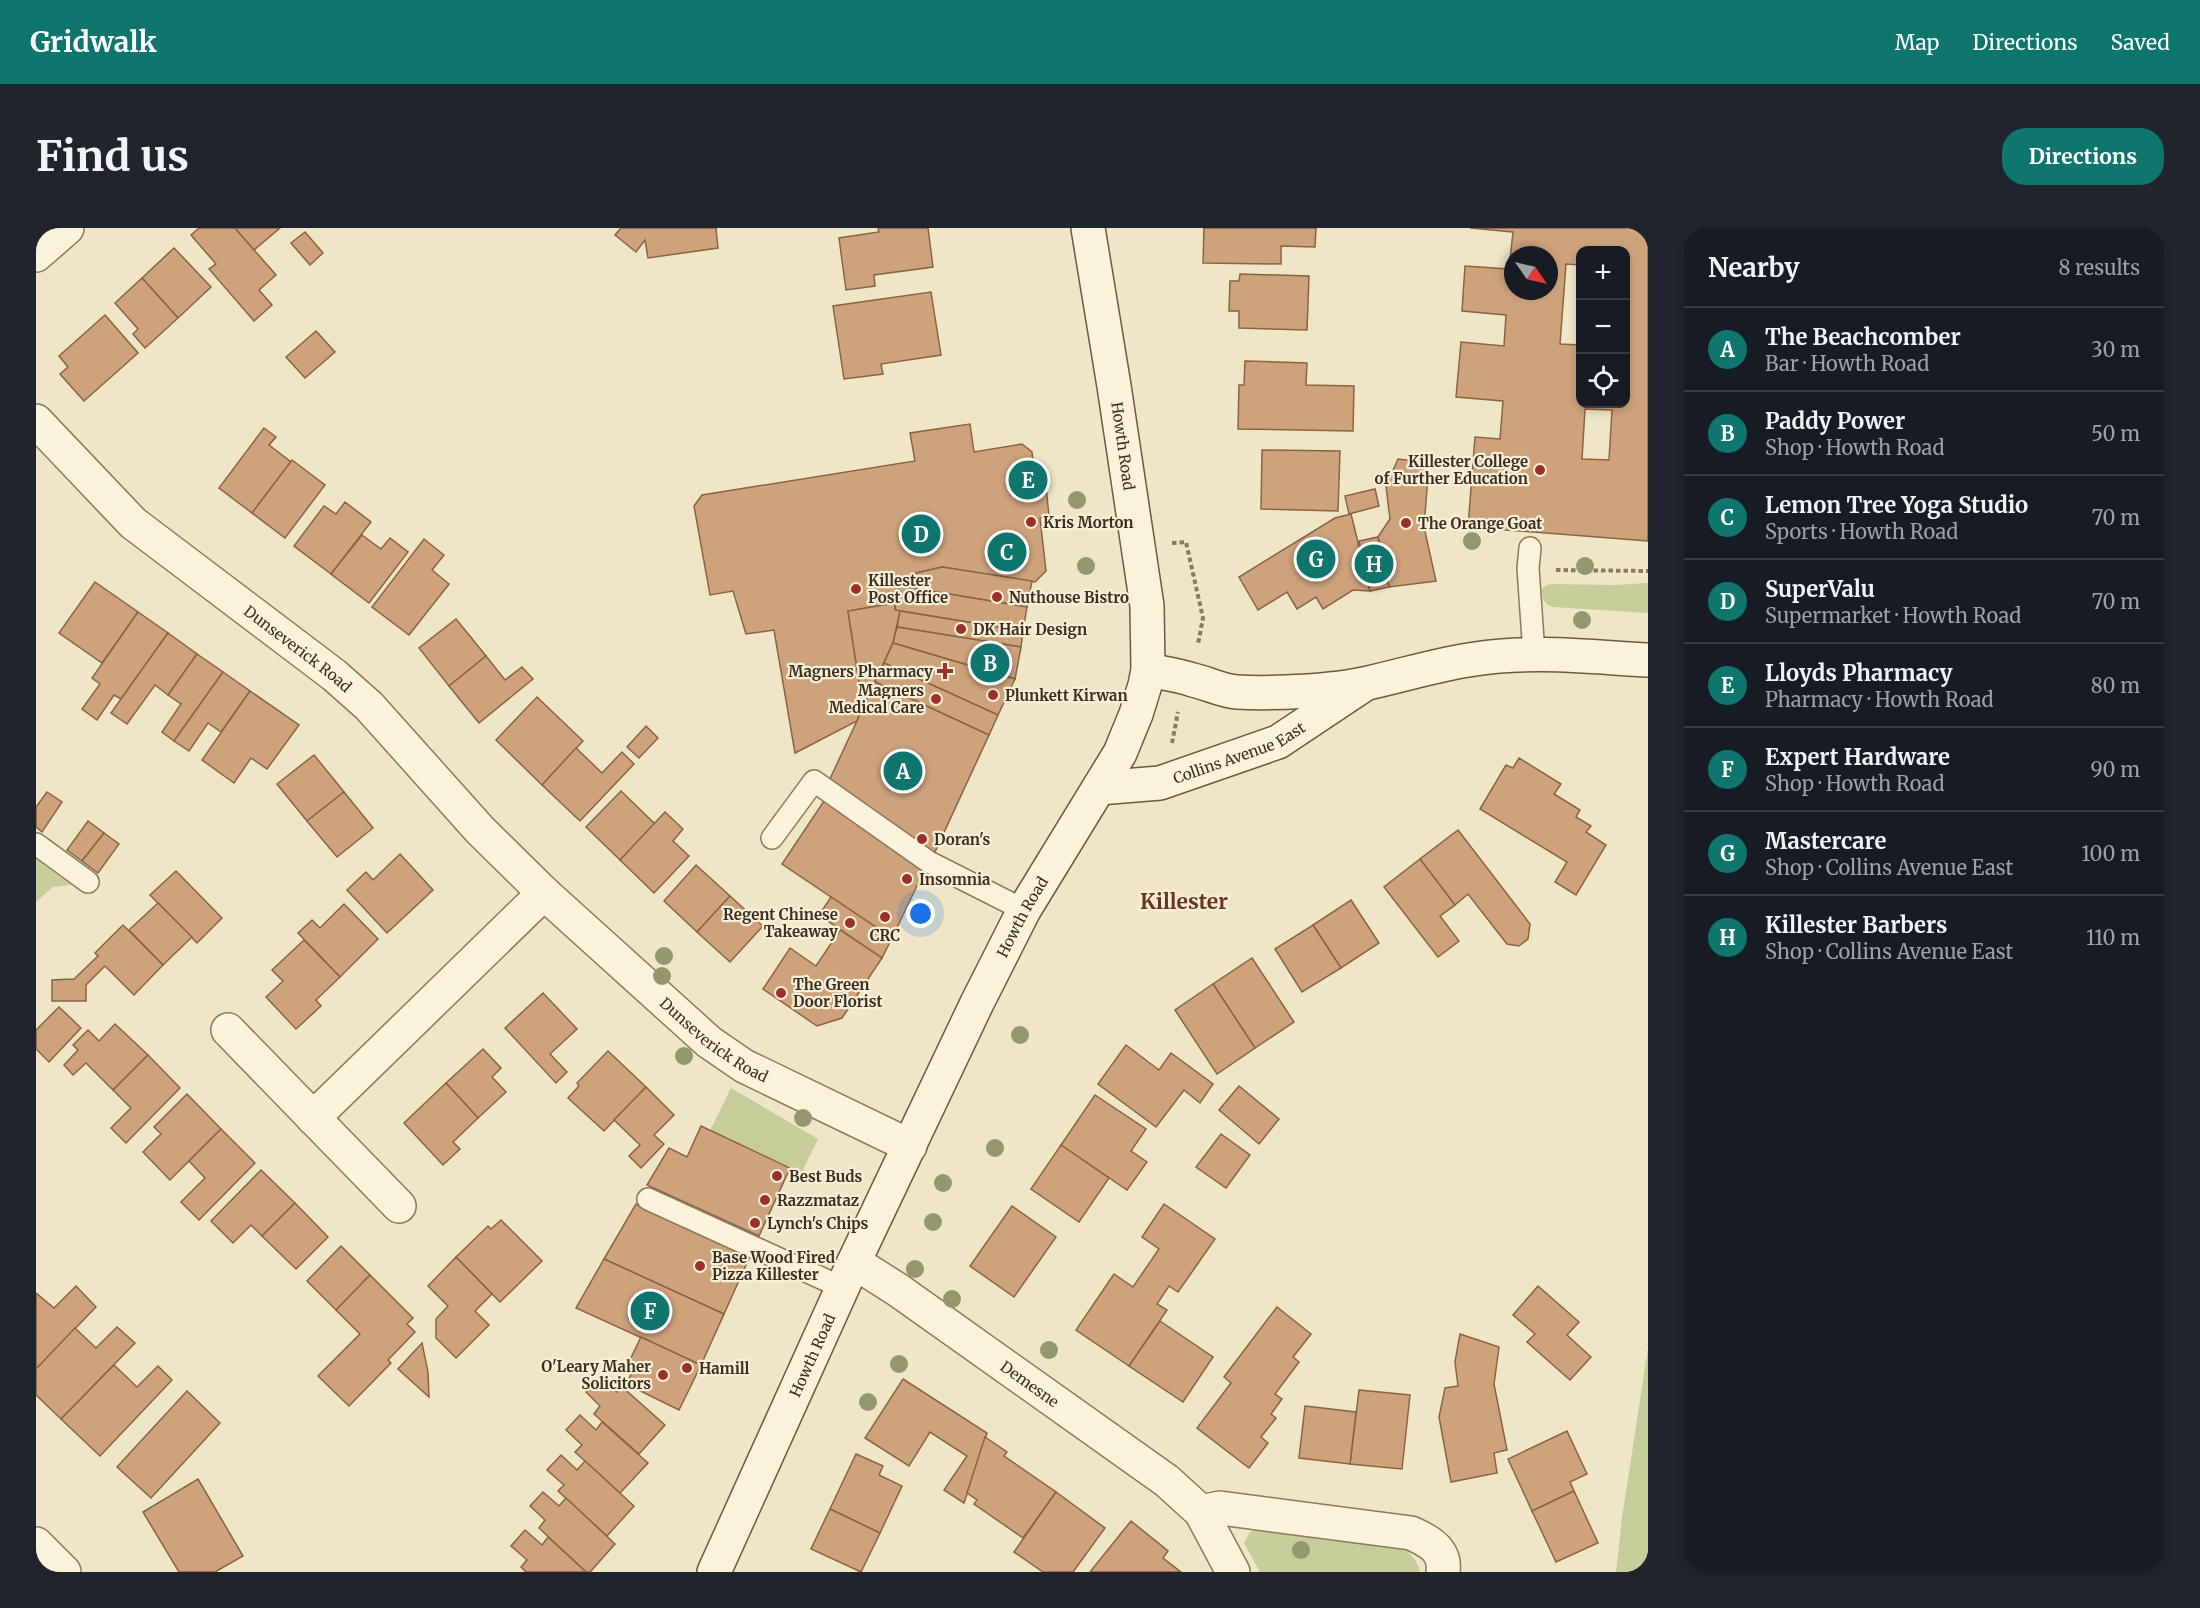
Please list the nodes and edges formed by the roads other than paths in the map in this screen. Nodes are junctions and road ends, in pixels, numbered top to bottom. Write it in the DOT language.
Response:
graph roads {
  1 [pos="67,228"];
  2 [pos="1088,228"];
  3 [pos="36,255"];
  4 [pos="36,421"];
  5 [pos="1529,558"];
  6 [pos="1534,654"];
  7 [pos="1648,660"];
  8 [pos="1148,670"];
  9 [pos="1366,683"];
  10 [pos="1099,788"];
  11 [pos="772,838"];
  12 [pos="36,844"];
  13 [pos="88,882"];
  14 [pos="544,893"];
  15 [pos="1024,910"];
  16 [pos="228,1030"];
  17 [pos="313,1118"];
  18 [pos="910,1146"];
  19 [pos="648,1199"];
  20 [pos="399,1206"];
  21 [pos="848,1275"];
  22 [pos="1201,1512"];
  23 [pos="36,1544"];
  24 [pos="64,1572"];
  25 [pos="714,1572"];
  26 [pos="1233,1572"];
  27 [pos="1443,1572"];
  1 -- 3 [label="street"];
  2 -- 8 [label="street, Howth Road"];
  4 -- 14 [label="street, Dunseverick Road"];
  5 -- 6 [label="lane"];
  6 -- 7 [label="street, Collins Avenue East"];
  6 -- 9 [label="street, Collins Avenue East"];
  8 -- 9 [label="street, Collins Avenue East"];
  8 -- 10 [label="street, Howth Road"];
  9 -- 10 [label="street, Collins Avenue East"];
  10 -- 15 [label="street, Howth Road"];
  11 -- 15 [label="lane"];
  12 -- 13 [label="lane"];
  14 -- 17 [label="street"];
  14 -- 18 [label="street, Dunseverick Road"];
  15 -- 18 [label="street, Howth Road"];
  16 -- 17 [label="street"];
  17 -- 20 [label="street"];
  18 -- 21 [label="street, Howth Road"];
  19 -- 21 [label="lane"];
  21 -- 22 [label="street, Demesne"];
  21 -- 25 [label="street, Howth Road"];
  22 -- 26 [label="street, Demesne"];
  22 -- 27 [label="street"];
  23 -- 24 [label="street"];
}
